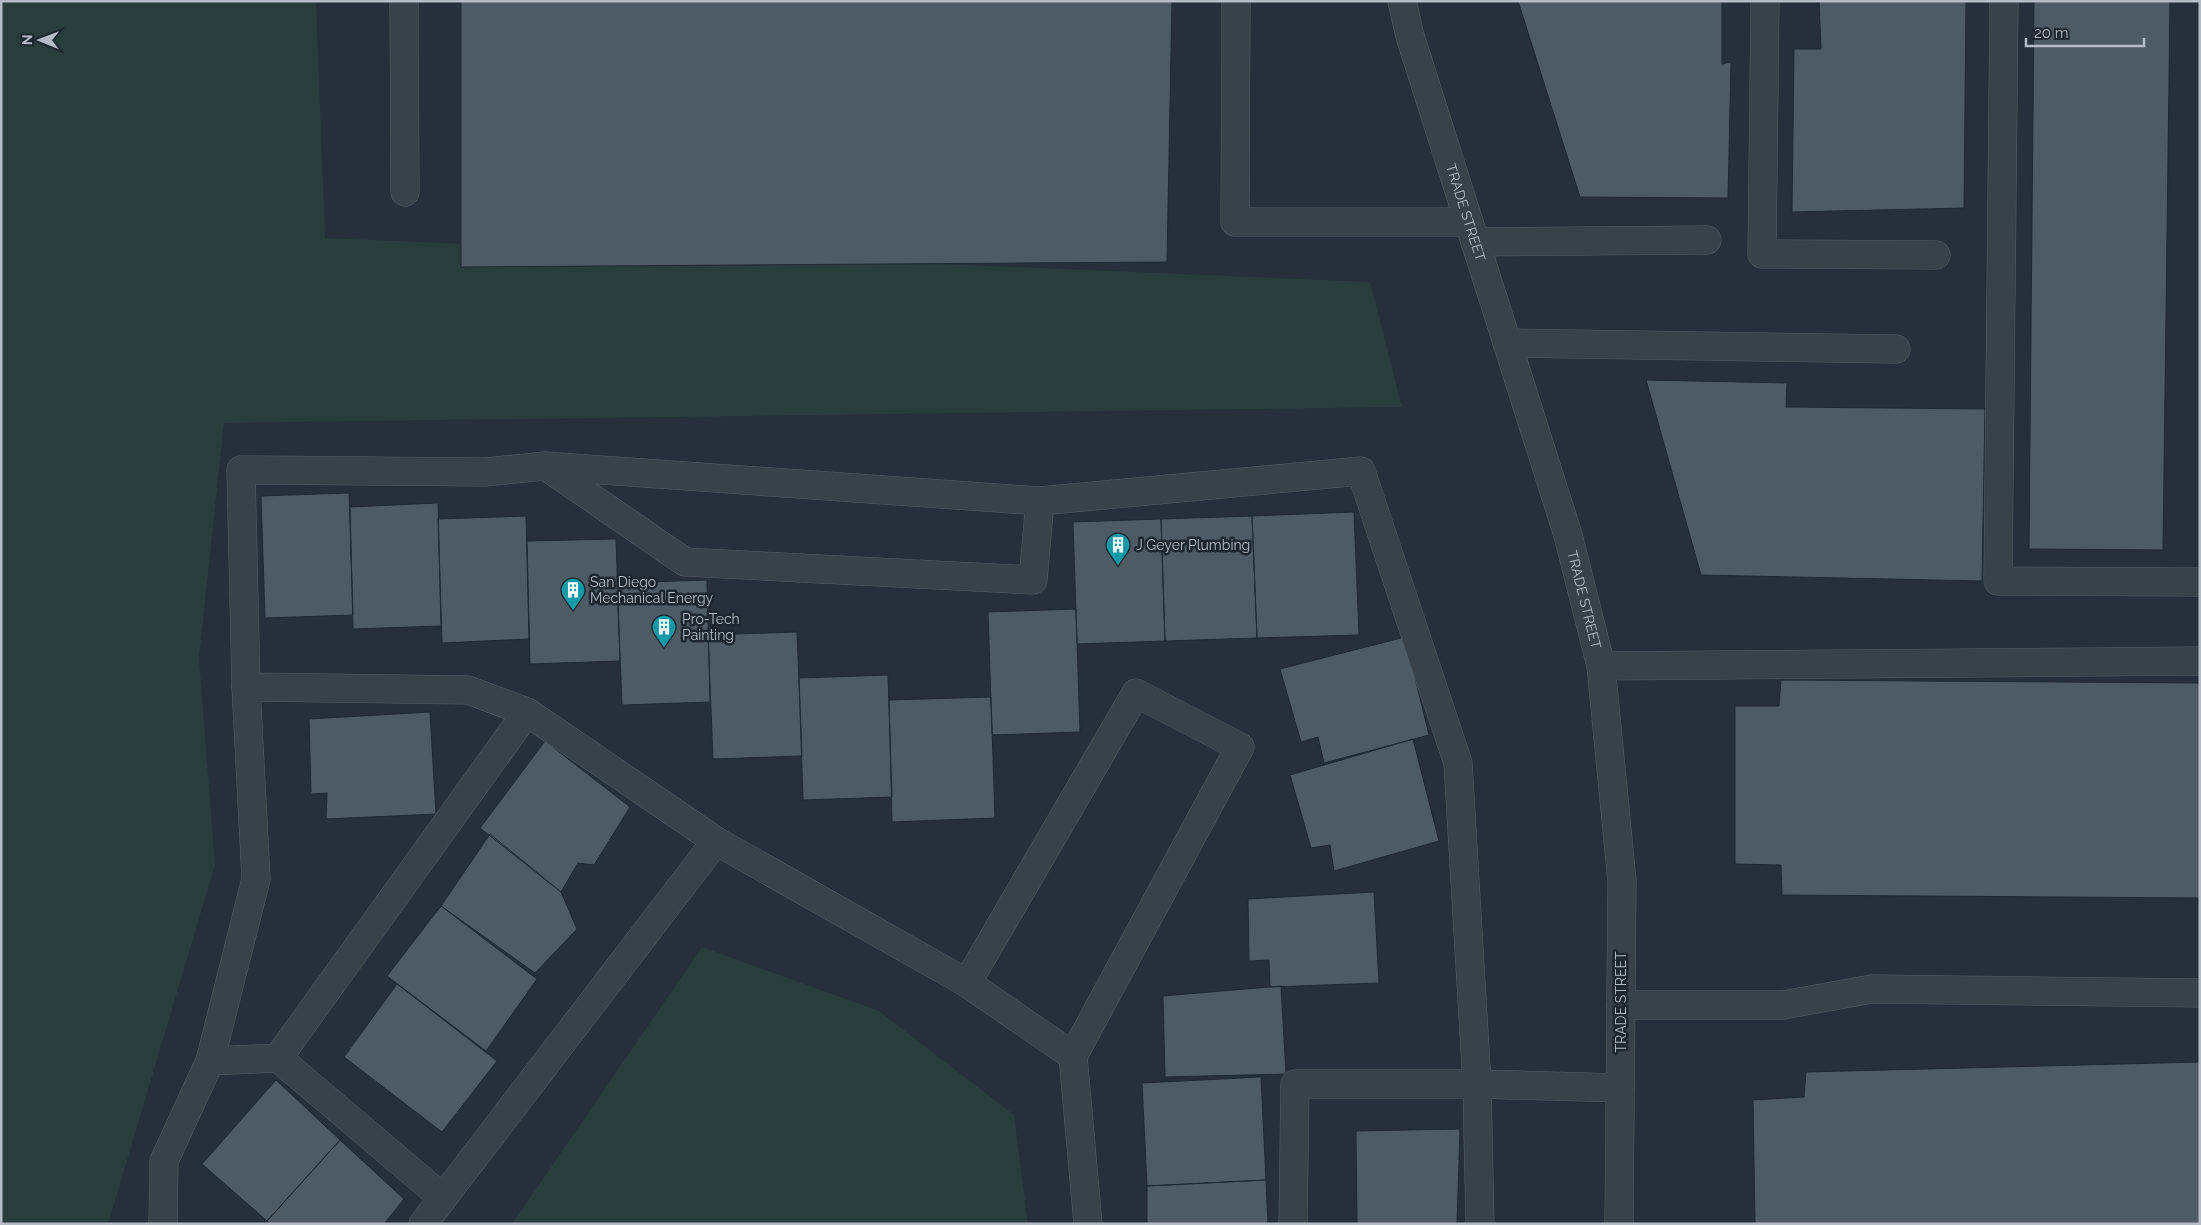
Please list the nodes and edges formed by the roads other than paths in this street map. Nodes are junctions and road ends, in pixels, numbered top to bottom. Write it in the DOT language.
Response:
graph roads {
  1 [pos="404,1"];
  2 [pos="1236,1"];
  3 [pos="1402,1"];
  4 [pos="1765,1"];
  5 [pos="2004,1"];
  6 [pos="405,192"];
  7 [pos="1472,232"];
  8 [pos="1707,240"];
  9 [pos="1936,255"];
  10 [pos="1507,342"];
  11 [pos="1896,349"];
  12 [pos="546,466"];
  13 [pos="1040,501"];
  14 [pos="2200,582"];
  15 [pos="2200,661"];
  16 [pos="1601,666"];
  17 [pos="246,687"];
  18 [pos="527,712"];
  19 [pos="716,841"];
  20 [pos="967,983"];
  21 [pos="2200,993"];
  22 [pos="1621,1005"];
  23 [pos="1073,1056"];
  24 [pos="278,1058"];
  25 [pos="210,1061"];
  26 [pos="1478,1084"];
  27 [pos="1620,1088"];
  28 [pos="443,1198"];
  29 [pos="163,1224"];
  30 [pos="423,1224"];
  31 [pos="1088,1224"];
  32 [pos="1293,1224"];
  33 [pos="1480,1224"];
  34 [pos="1619,1224"];
  1 -- 6 [label="street"];
  2 -- 7 [label="street"];
  3 -- 7 [label="street, TRADE STREET"];
  4 -- 9 [label="street"];
  5 -- 14 [label="street"];
  7 -- 8 [label="street"];
  7 -- 10 [label="street, TRADE STREET"];
  10 -- 11 [label="street"];
  10 -- 16 [label="street, TRADE STREET"];
  12 -- 13 [label="street"];
  12 -- 13 [label="street"];
  12 -- 17 [label="street"];
  13 -- 26 [label="street"];
  15 -- 16 [label="street"];
  16 -- 22 [label="street, TRADE STREET"];
  17 -- 18 [label="street"];
  17 -- 25 [label="street"];
  18 -- 19 [label="street"];
  18 -- 24 [label="street"];
  19 -- 20 [label="street"];
  19 -- 28 [label="street"];
  20 -- 23 [label="street"];
  20 -- 23 [label="street"];
  21 -- 22 [label="street"];
  22 -- 27 [label="street, TRADE STREET"];
  23 -- 31 [label="street"];
  24 -- 25 [label="street"];
  24 -- 28 [label="street"];
  25 -- 29 [label="street"];
  26 -- 27 [label="street"];
  26 -- 32 [label="street"];
  26 -- 33 [label="street"];
  27 -- 34 [label="street, TRADE STREET"];
  28 -- 30 [label="street"];
}
